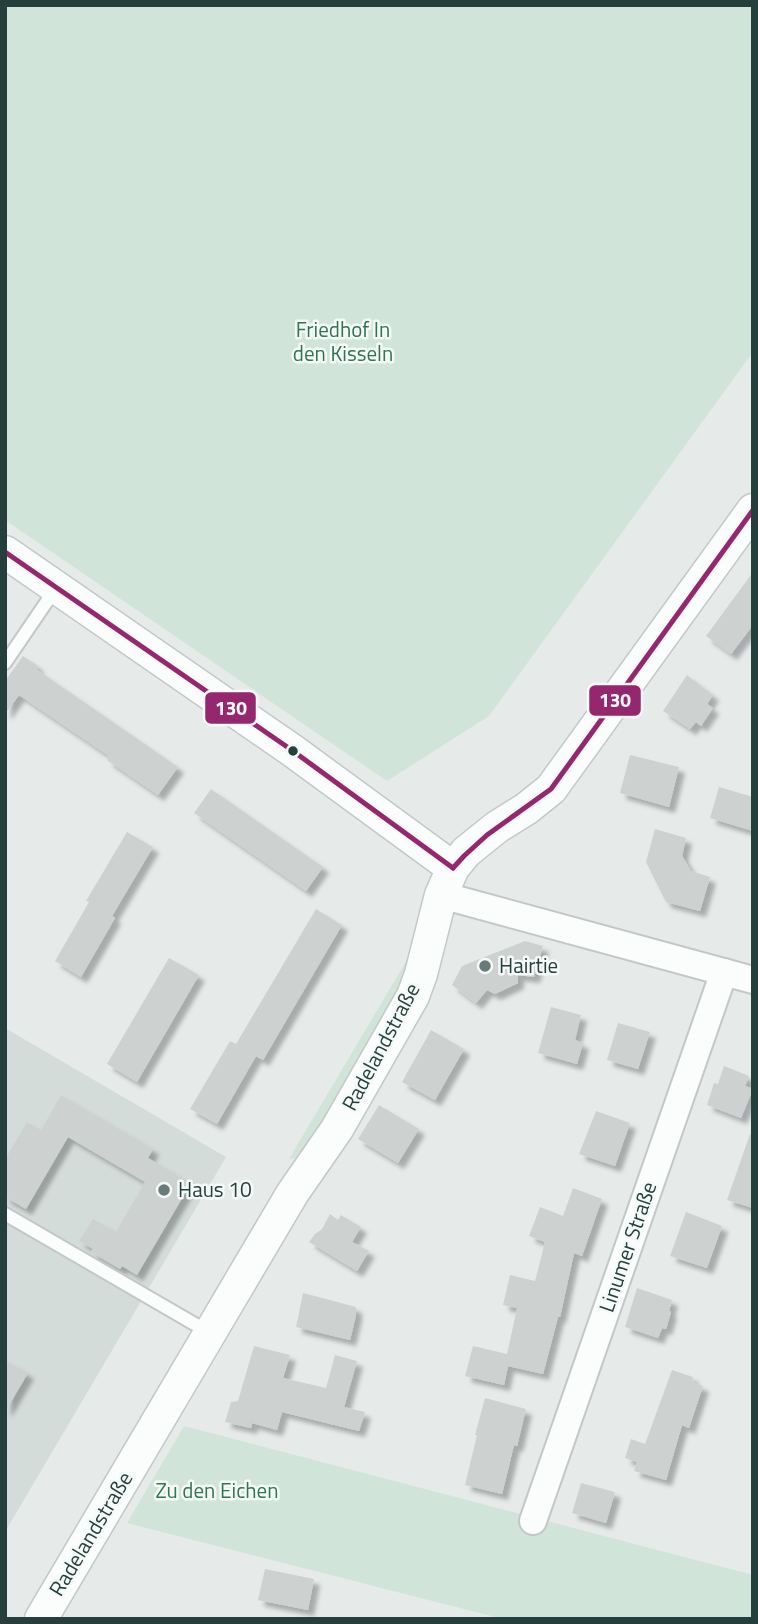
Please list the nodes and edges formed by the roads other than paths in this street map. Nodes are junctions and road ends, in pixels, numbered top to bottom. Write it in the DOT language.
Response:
graph roads {
  1 [pos="753,510"];
  2 [pos="5,552"];
  3 [pos="57,588"];
  4 [pos="5,663"];
  5 [pos="447,882"];
  6 [pos="724,972"];
  7 [pos="753,980"];
  8 [pos="5,1214"];
  9 [pos="210,1333"];
  10 [pos="533,1521"];
  11 [pos="41,1619"];
  1 -- 5 [label="street, Radelandstraße"];
  2 -- 3 [label="street"];
  3 -- 4 [label="lane"];
  3 -- 5 [label="street"];
  5 -- 6 [label="street"];
  5 -- 9 [label="street, Radelandstraße"];
  6 -- 7 [label="street"];
  6 -- 10 [label="street, Linumer Straße"];
  8 -- 9 [label="lane"];
  9 -- 11 [label="street, Radelandstraße"];
}
